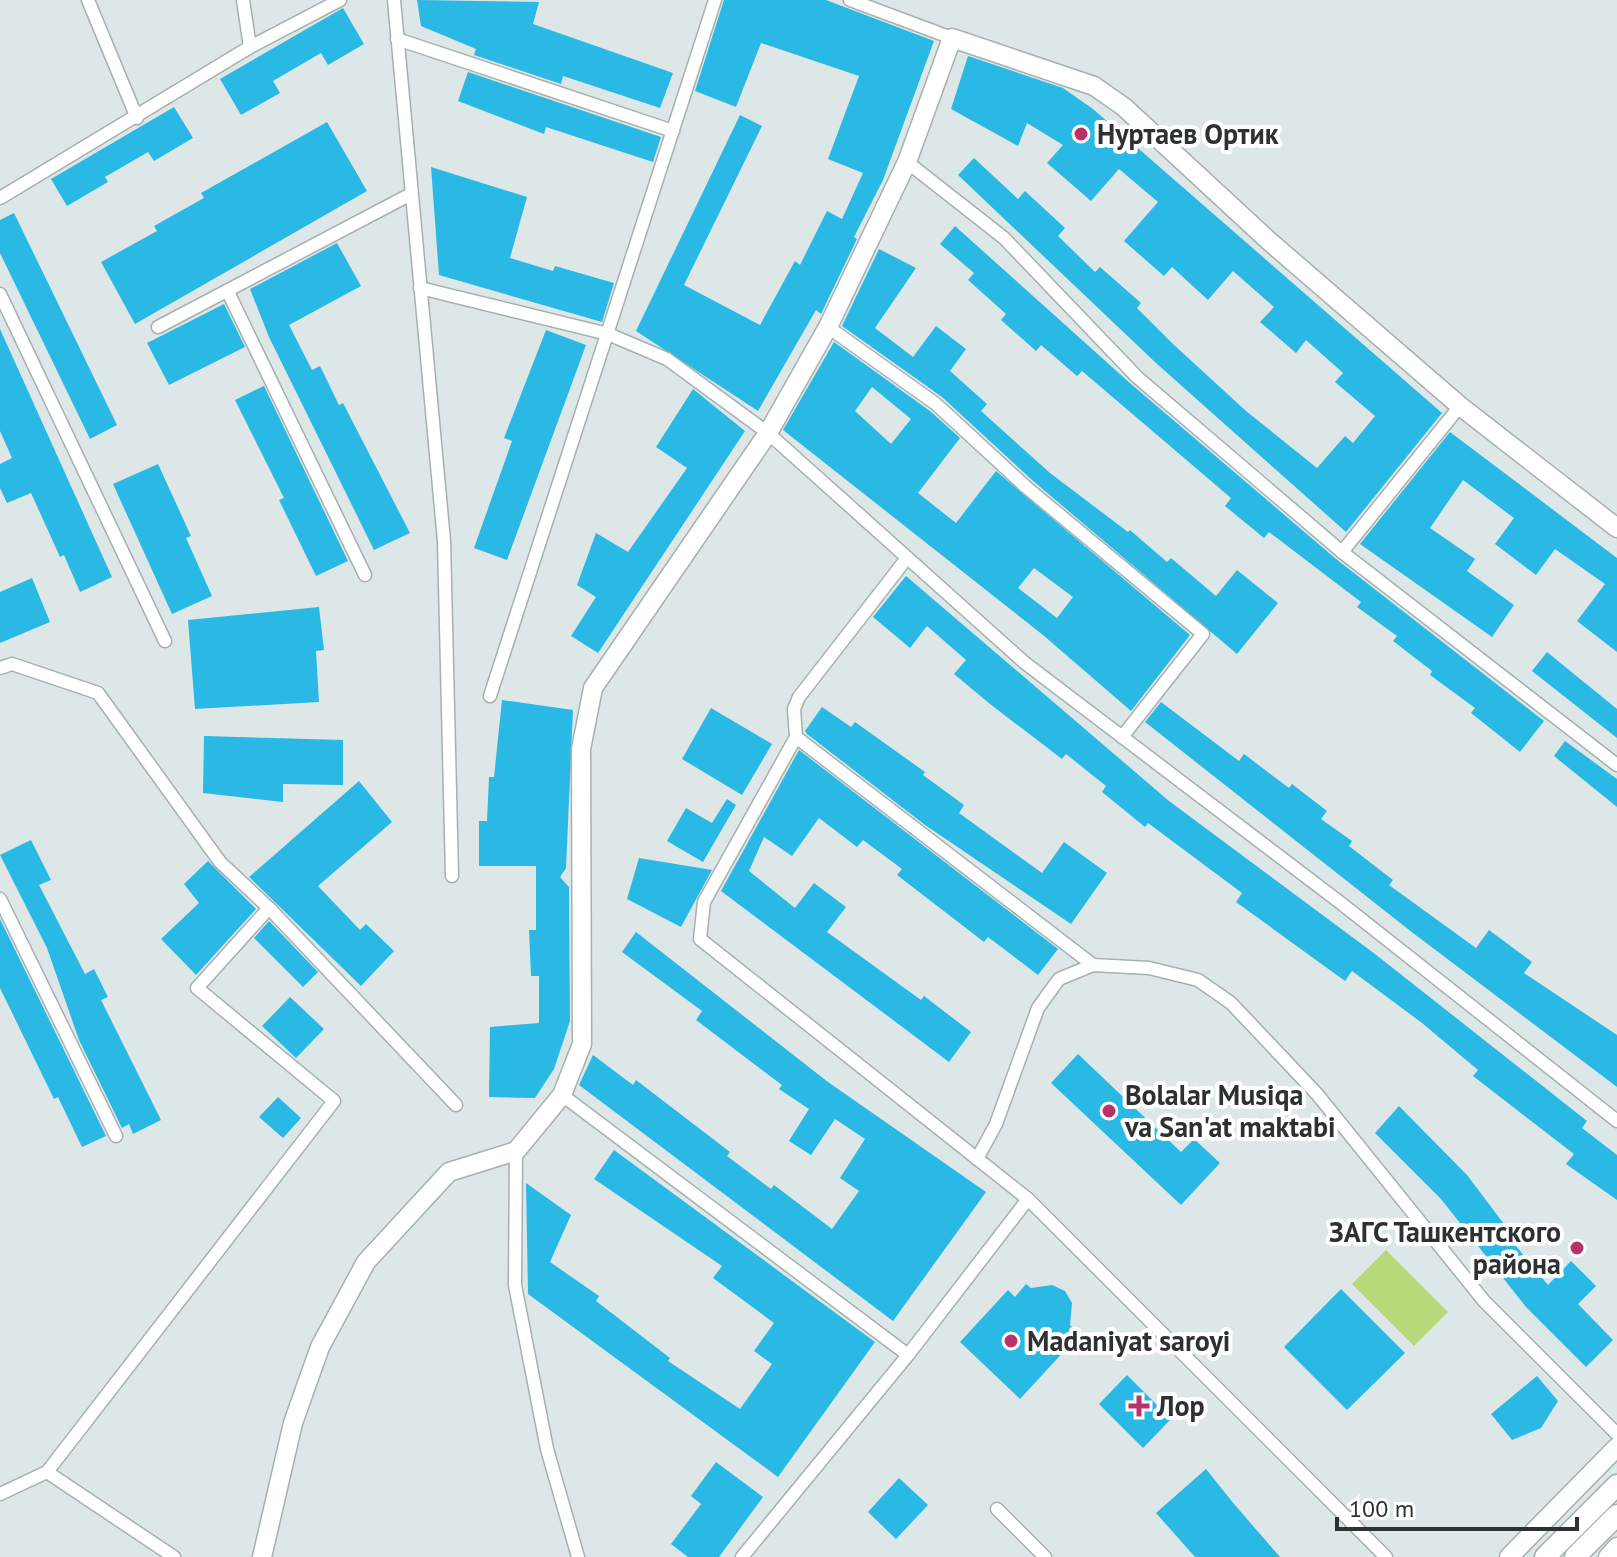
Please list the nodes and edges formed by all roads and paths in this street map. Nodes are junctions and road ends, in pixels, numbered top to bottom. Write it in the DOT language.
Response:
graph roads {
  1 [pos="88,0"];
  2 [pos="243,0"];
  3 [pos="340,0"];
  4 [pos="394,0"];
  5 [pos="715,0"];
  6 [pos="850,0"];
  7 [pos="870,4"];
  8 [pos="952,38"];
  9 [pos="397,39"];
  10 [pos="250,47"];
  11 [pos="137,118"];
  12 [pos="673,131"];
  13 [pos="907,162"];
  14 [pos="411,194"];
  15 [pos="0,198"];
  16 [pos="420,288"];
  17 [pos="228,292"];
  18 [pos="0,294"];
  19 [pos="158,327"];
  20 [pos="828,327"];
  21 [pos="608,334"];
  22 [pos="1460,406"];
  23 [pos="768,433"];
  24 [pos="1617,528"];
  25 [pos="1342,552"];
  26 [pos="907,558"];
  27 [pos="365,575"];
  28 [pos="165,641"];
  29 [pos="0,668"];
  30 [pos="490,696"];
  31 [pos="796,737"];
  32 [pos="1122,737"];
  33 [pos="1617,765"];
  34 [pos="452,876"];
  35 [pos="0,899"];
  36 [pos="269,908"];
  37 [pos="1093,965"];
  38 [pos="562,1095"];
  39 [pos="456,1105"];
  40 [pos="1617,1121"];
  41 [pos="116,1136"];
  42 [pos="516,1151"];
  43 [pos="977,1159"];
  44 [pos="1028,1199"];
  45 [pos="908,1355"];
  46 [pos="1617,1434"];
  47 [pos="1617,1447"];
  48 [pos="47,1472"];
  49 [pos="1617,1485"];
  50 [pos="0,1494"];
  51 [pos="997,1509"];
  52 [pos="1617,1515"];
  53 [pos="1617,1547"];
  54 [pos="174,1557"];
  55 [pos="262,1557"];
  56 [pos="578,1557"];
  57 [pos="742,1557"];
  58 [pos="1045,1557"];
  59 [pos="1386,1557"];
  60 [pos="1509,1557"];
  61 [pos="1545,1557"];
  62 [pos="1575,1557"];
  63 [pos="1608,1557"];
  1 -- 11 [label="street"];
  2 -- 10 [label="street"];
  3 -- 10 [label="street"];
  4 -- 9 [label="street"];
  5 -- 12 [label="street"];
  6 -- 7 [label="street"];
  7 -- 8 [label="street"];
  8 -- 13 [label="street"];
  8 -- 22 [label="street"];
  9 -- 12 [label="street"];
  9 -- 14 [label="street"];
  10 -- 11 [label="street"];
  11 -- 15 [label="street"];
  12 -- 21 [label="street"];
  13 -- 20 [label="street"];
  13 -- 25 [label="street"];
  14 -- 16 [label="street"];
  14 -- 17 [label="street"];
  16 -- 21 [label="street"];
  16 -- 34 [label="street"];
  17 -- 19 [label="street"];
  17 -- 27 [label="street"];
  18 -- 28 [label="street"];
  20 -- 23 [label="street"];
  20 -- 32 [label="street"];
  21 -- 23 [label="street"];
  21 -- 30 [label="street"];
  22 -- 24 [label="street"];
  22 -- 25 [label="street"];
  23 -- 26 [label="street"];
  23 -- 38 [label="street"];
  25 -- 33 [label="street"];
  26 -- 31 [label="street"];
  26 -- 32 [label="street"];
  29 -- 36 [label="street"];
  31 -- 37 [label="street"];
  31 -- 43 [label="street"];
  32 -- 40 [label="street"];
  35 -- 41 [label="street"];
  36 -- 39 [label="street"];
  36 -- 48 [label="street"];
  37 -- 43 [label="street"];
  37 -- 46 [label="street"];
  38 -- 42 [label="street"];
  38 -- 45 [label="street"];
  42 -- 55 [label="street"];
  42 -- 56 [label="street"];
  43 -- 44 [label="street"];
  44 -- 45 [label="street"];
  44 -- 59 [label="street"];
  45 -- 57 [label="street"];
  47 -- 60 [label="street"];
  48 -- 50 [label="street"];
  48 -- 54 [label="street"];
  49 -- 61 [label="main road"];
  51 -- 58 [label="street"];
  52 -- 62 [label="main road"];
  53 -- 63 [label="street"];
}
